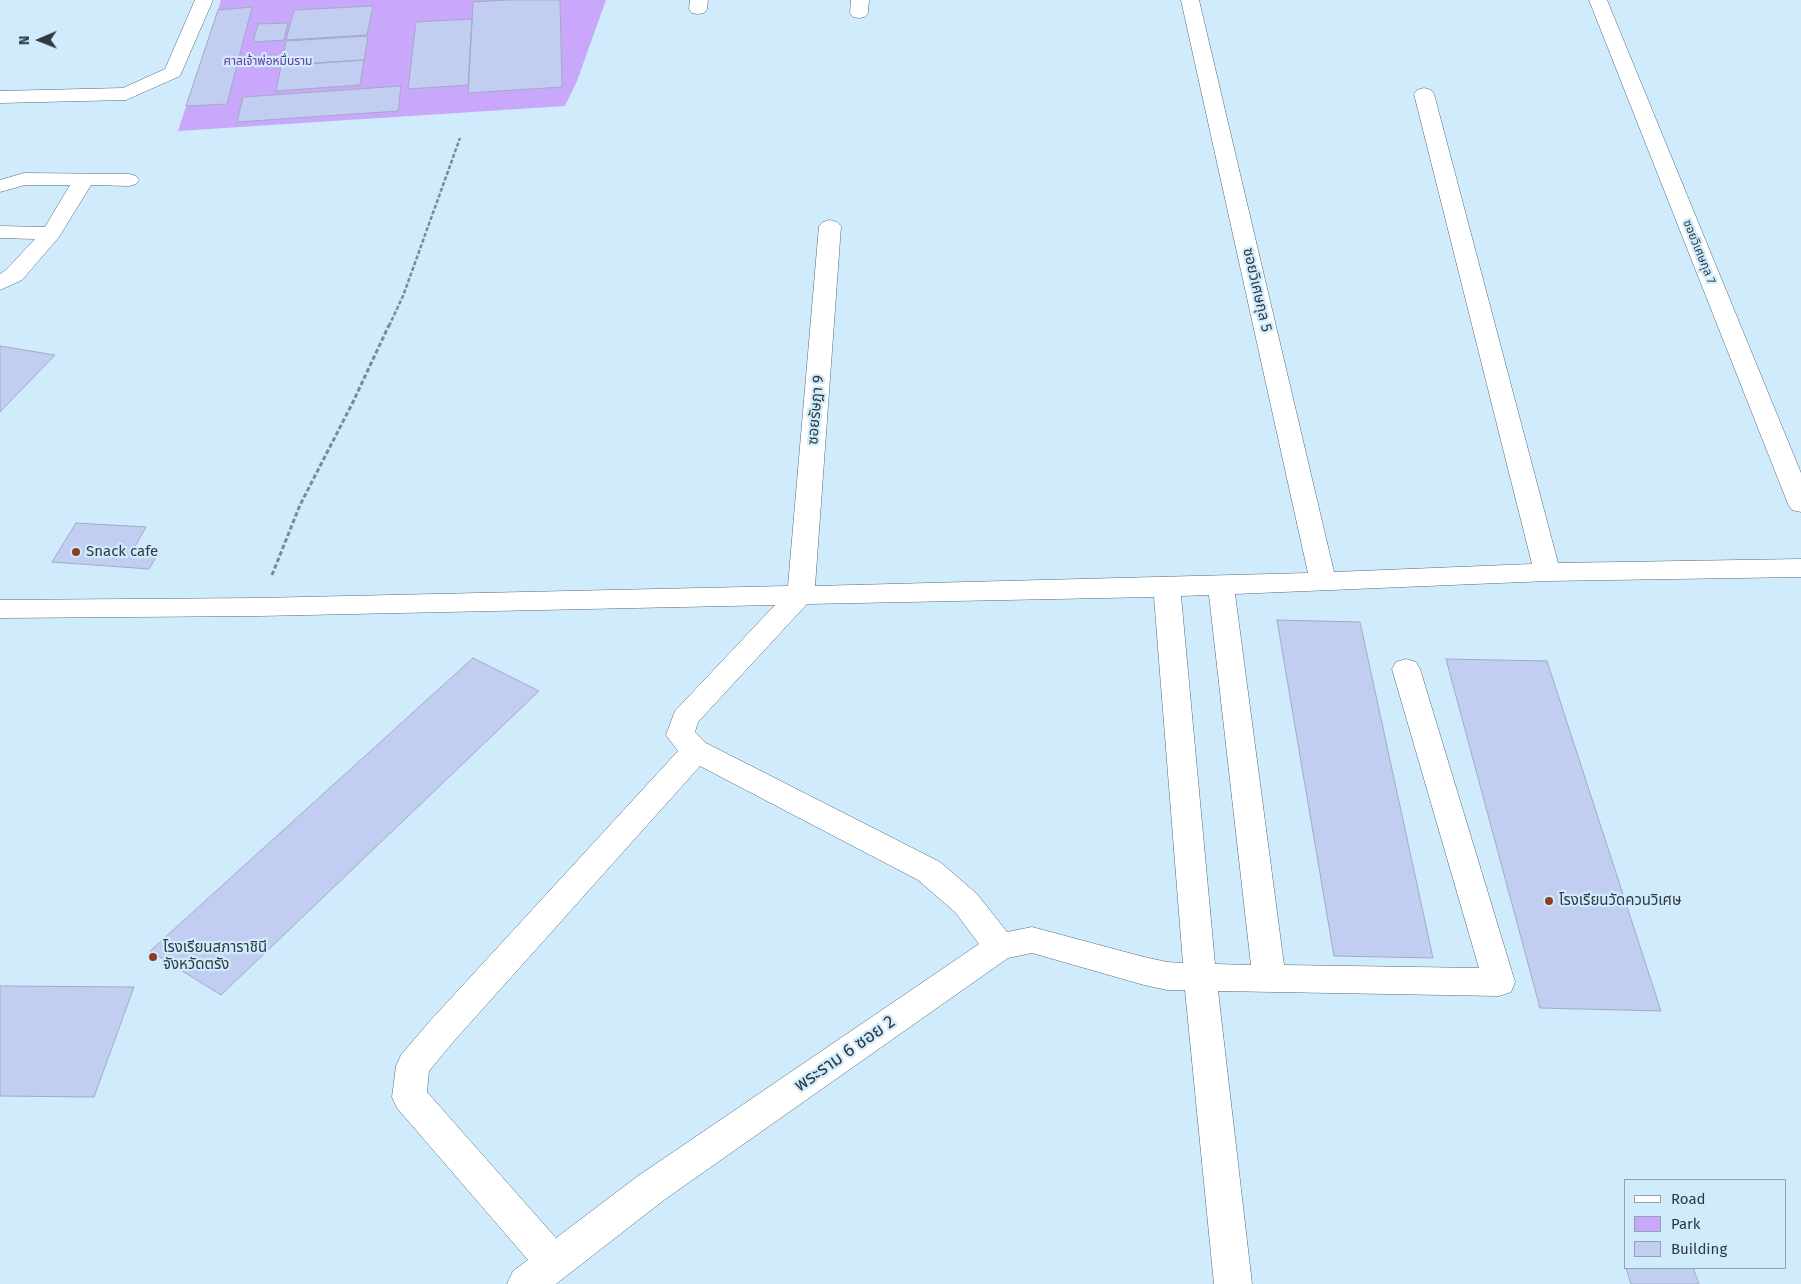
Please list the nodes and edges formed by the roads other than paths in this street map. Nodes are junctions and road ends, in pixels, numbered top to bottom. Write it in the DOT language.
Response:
graph roads {
  1 [pos="204,0"];
  2 [pos="1190,0"];
  3 [pos="1598,0"];
  4 [pos="1424,94"];
  5 [pos="0,96"];
  6 [pos="84,179"];
  7 [pos="129,180"];
  8 [pos="0,186"];
  9 [pos="830,226"];
  10 [pos="0,232"];
  11 [pos="52,233"];
  12 [pos="0,283"];
  13 [pos="1801,504"];
  14 [pos="1801,568"];
  15 [pos="1547,572"];
  16 [pos="1323,581"];
  17 [pos="1167,586"];
  18 [pos="1221,586"];
  19 [pos="801,594"];
  20 [pos="0,610"];
  21 [pos="1406,670"];
  22 [pos="696,751"];
  23 [pos="1000,947"];
  24 [pos="1200,978"];
  25 [pos="1269,979"];
  26 [pos="554,1263"];
  27 [pos="526,1284"];
  28 [pos="1234,1284"];
  1 -- 5 [label="street"];
  2 -- 16 [label="street, ซอยวิเศษกุล 5"];
  3 -- 13 [label="street, ซอยวิเศษกุล 7"];
  4 -- 15 [label="street"];
  6 -- 7 [label="street"];
  6 -- 8 [label="street"];
  6 -- 11 [label="street"];
  9 -- 19 [label="street, ซอยรัษฎา 9"];
  10 -- 11 [label="street"];
  11 -- 12 [label="street"];
  14 -- 15 [label="street"];
  15 -- 16 [label="street"];
  16 -- 18 [label="street"];
  17 -- 18 [label="street"];
  17 -- 19 [label="street"];
  17 -- 24 [label="street"];
  18 -- 25 [label="street"];
  19 -- 20 [label="street"];
  19 -- 22 [label="street"];
  21 -- 25 [label="street, พระราม 6 ซอย 2"];
  22 -- 23 [label="street"];
  22 -- 26 [label="street"];
  23 -- 24 [label="street, พระราม 6 ซอย 2"];
  23 -- 26 [label="street, พระราม 6 ซอย 2"];
  24 -- 25 [label="street, พระราม 6 ซอย 2"];
  24 -- 28 [label="street"];
  26 -- 27 [label="street, พระราม 6 ซอย 2"];
}
